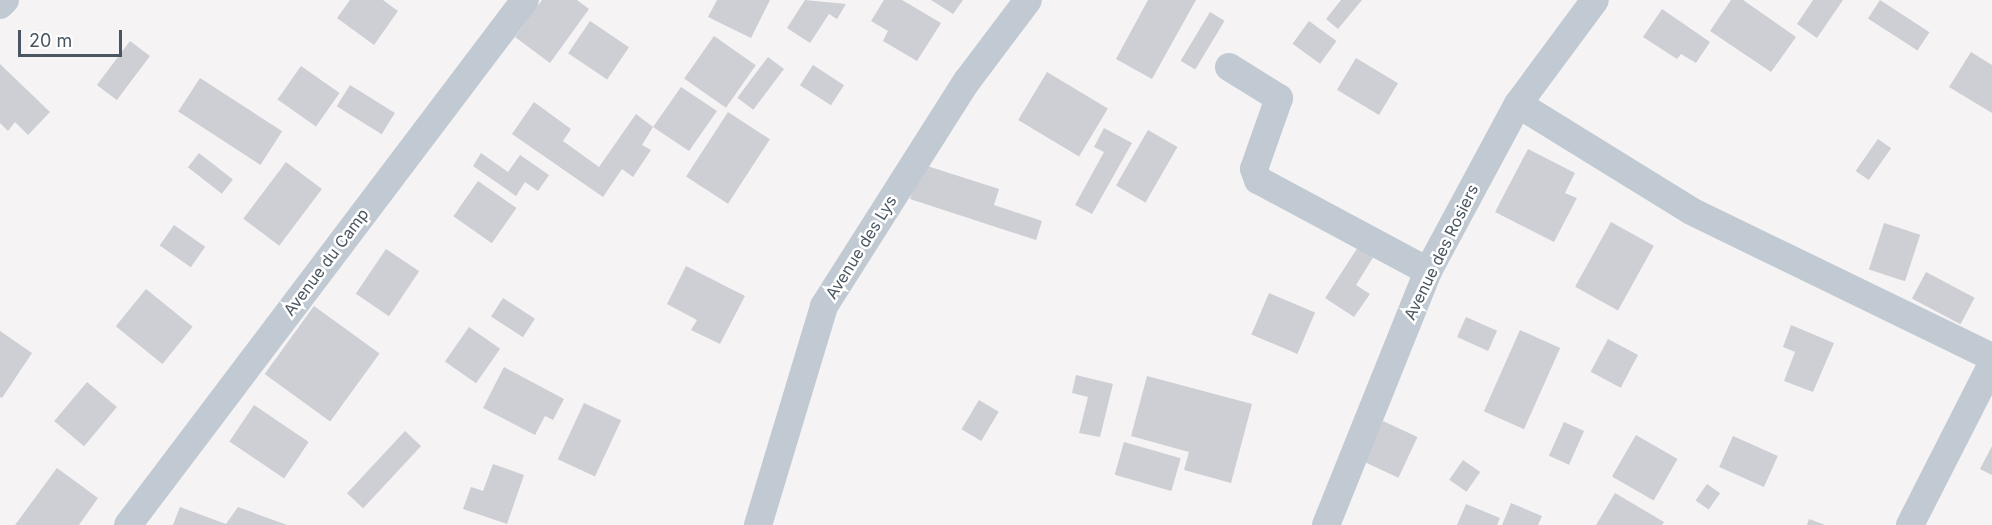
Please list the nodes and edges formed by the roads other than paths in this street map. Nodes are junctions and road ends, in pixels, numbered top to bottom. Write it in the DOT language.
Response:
graph roads {
  1 [pos="5,0"];
  2 [pos="525,0"];
  3 [pos="1028,0"];
  4 [pos="1595,0"];
  5 [pos="0,5"];
  6 [pos="1229,67"];
  7 [pos="1518,104"];
  8 [pos="1428,271"];
  9 [pos="1992,357"];
  10 [pos="1992,364"];
  11 [pos="128,525"];
  12 [pos="758,525"];
  13 [pos="1326,525"];
  14 [pos="1910,525"];
  1 -- 5 [label="street"];
  2 -- 11 [label="street, Avenue du Camp"];
  3 -- 12 [label="street, Avenue des Lys"];
  4 -- 7 [label="street, Avenue des Rosiers"];
  6 -- 8 [label="street"];
  7 -- 8 [label="street, Avenue des Rosiers"];
  7 -- 9 [label="street"];
  8 -- 13 [label="street, Avenue des Rosiers"];
  10 -- 14 [label="street"];
}
